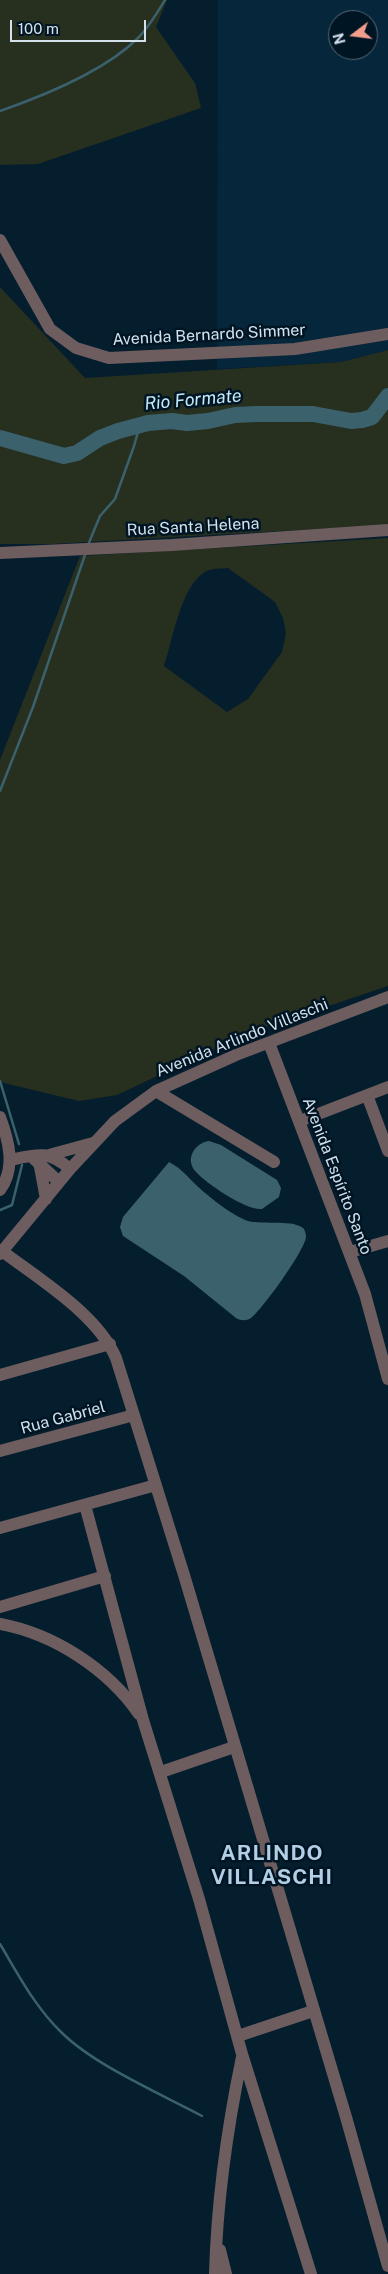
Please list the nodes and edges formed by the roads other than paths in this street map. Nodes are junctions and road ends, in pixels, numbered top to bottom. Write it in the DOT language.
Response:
graph roads {
  1 [pos="0,240"];
  2 [pos="388,334"];
  3 [pos="388,530"];
  4 [pos="0,553"];
  5 [pos="388,998"];
  6 [pos="269,1043"];
  7 [pos="388,1087"];
  8 [pos="156,1091"];
  9 [pos="367,1095"];
  10 [pos="0,1117"];
  11 [pos="300,1121"];
  12 [pos="95,1142"];
  13 [pos="388,1151"];
  14 [pos="49,1154"];
  15 [pos="10,1160"];
  16 [pos="36,1162"];
  17 [pos="274,1162"];
  18 [pos="70,1169"];
  19 [pos="59,1182"];
  20 [pos="0,1190"];
  21 [pos="46,1199"];
  22 [pos="388,1241"];
  23 [pos="350,1252"];
  24 [pos="1,1253"];
  25 [pos="110,1344"];
  26 [pos="0,1375"];
  27 [pos="388,1379"];
  28 [pos="134,1415"];
  29 [pos="0,1451"];
  30 [pos="156,1485"];
  31 [pos="86,1505"];
  32 [pos="0,1528"];
  33 [pos="105,1576"];
  34 [pos="0,1608"];
  35 [pos="0,1624"];
  36 [pos="143,1720"];
  37 [pos="234,1747"];
  38 [pos="160,1772"];
  39 [pos="313,2011"];
  40 [pos="238,2036"];
  41 [pos="242,2054"];
  42 [pos="216,2236"];
  43 [pos="388,2266"];
  44 [pos="215,2274"];
  45 [pos="226,2274"];
  46 [pos="311,2274"];
  1 -- 2 [label="street, Avenida Bernardo Simmer"];
  3 -- 4 [label="street, Rua Santa Helena"];
  5 -- 6 [label="street, Avenida Arlindo Villaschi"];
  6 -- 8 [label="street, Avenida Arlindo Villaschi"];
  6 -- 11 [label="street, Avenida Espírito Santo"];
  7 -- 9 [label="street"];
  8 -- 12 [label="street, Avenida Arlindo Villaschi"];
  8 -- 17 [label="street"];
  9 -- 11 [label="street"];
  9 -- 13 [label="street"];
  10 -- 15 [label="street"];
  11 -- 23 [label="street, Avenida Espírito Santo"];
  12 -- 14 [label="street"];
  12 -- 18 [label="street, Avenida Arlindo Villaschi"];
  14 -- 16 [label="street"];
  14 -- 18 [label="street"];
  15 -- 16 [label="street"];
  15 -- 20 [label="street"];
  16 -- 19 [label="street"];
  16 -- 21 [label="street"];
  18 -- 19 [label="street, Avenida Arlindo Villaschi"];
  19 -- 21 [label="street, Avenida Arlindo Villaschi"];
  21 -- 24 [label="street, Avenida Arlindo Villaschi"];
  22 -- 23 [label="street"];
  23 -- 27 [label="street, Avenida Espírito Santo"];
  24 -- 25 [label="street"];
  25 -- 26 [label="street"];
  25 -- 28 [label="street"];
  28 -- 29 [label="street, Rua Gabriel"];
  28 -- 30 [label="street"];
  30 -- 31 [label="street"];
  30 -- 37 [label="street"];
  31 -- 32 [label="street"];
  31 -- 33 [label="street"];
  33 -- 34 [label="street"];
  33 -- 36 [label="street"];
  35 -- 36 [label="street"];
  36 -- 38 [label="street"];
  37 -- 38 [label="street"];
  37 -- 39 [label="street"];
  38 -- 40 [label="street"];
  39 -- 40 [label="street"];
  39 -- 43 [label="street"];
  40 -- 41 [label="street"];
  41 -- 42 [label="street"];
  41 -- 46 [label="street"];
  42 -- 44 [label="street"];
  42 -- 45 [label="street"];
}
